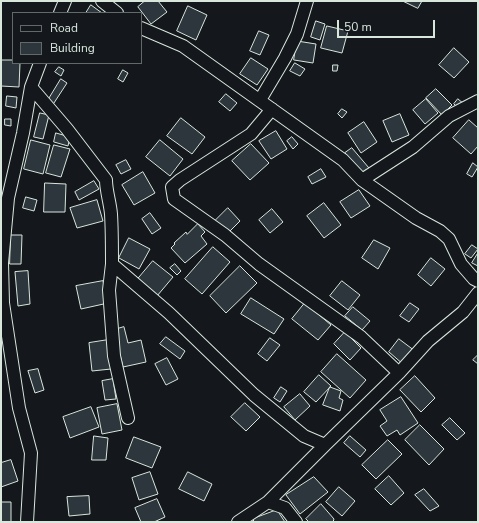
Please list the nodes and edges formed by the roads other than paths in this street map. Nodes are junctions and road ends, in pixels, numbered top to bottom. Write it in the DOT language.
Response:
graph roads {
  1 [pos="65,1"];
  2 [pos="102,1"];
  3 [pos="307,1"];
  4 [pos="60,12"];
  5 [pos="116,12"];
  6 [pos="142,28"];
  7 [pos="40,64"];
  8 [pos="31,87"];
  9 [pos="260,100"];
  10 [pos="478,101"];
  11 [pos="272,109"];
  12 [pos="362,180"];
  13 [pos="112,264"];
  14 [pos="2,270"];
  15 [pos="478,281"];
  16 [pos="478,293"];
  17 [pos="399,373"];
  18 [pos="128,418"];
  19 [pos="325,445"];
  20 [pos="268,502"];
  21 [pos="244,520"];
  22 [pos="28,522"];
  23 [pos="296,522"];
  1 -- 4 [label="street"];
  2 -- 5 [label="street"];
  3 -- 9 [label="street"];
  6 -- 9 [label="street"];
  7 -- 8 [label="street"];
  8 -- 13 [label="street"];
  8 -- 14 [label="street"];
  9 -- 11 [label="street"];
  10 -- 12 [label="street"];
  11 -- 12 [label="street"];
  11 -- 17 [label="street"];
  12 -- 15 [label="street"];
  13 -- 18 [label="street"];
  13 -- 19 [label="street"];
  14 -- 22 [label="street"];
  16 -- 17 [label="street"];
  17 -- 19 [label="street"];
  19 -- 20 [label="street"];
  20 -- 21 [label="street"];
  20 -- 23 [label="street"];
}
